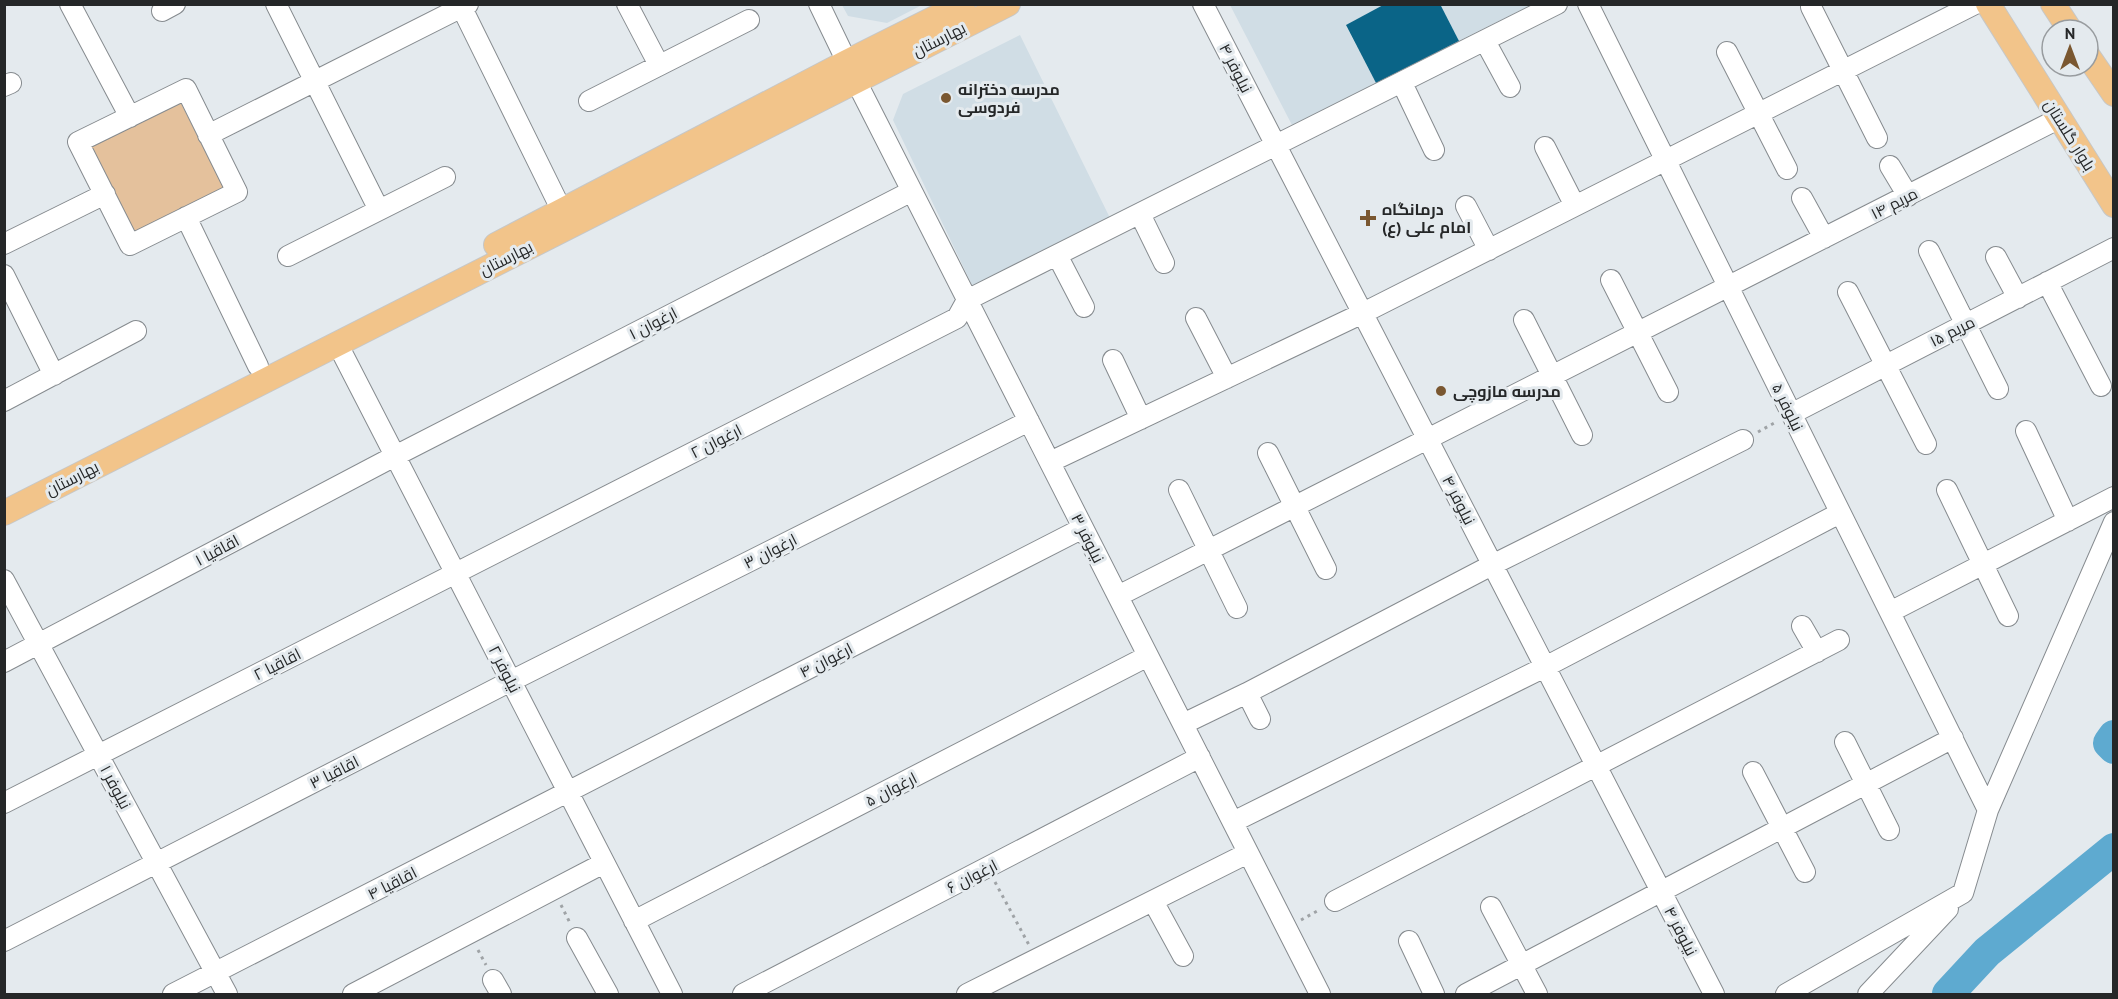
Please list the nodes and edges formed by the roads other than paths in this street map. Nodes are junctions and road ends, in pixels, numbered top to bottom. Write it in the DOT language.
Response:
graph roads {
  1 [pos="70,4"];
  2 [pos="276,4"];
  3 [pos="627,4"];
  4 [pos="819,4"];
  5 [pos="963,4"];
  6 [pos="1008,4"];
  7 [pos="1203,4"];
  8 [pos="1557,4"];
  9 [pos="1588,4"];
  10 [pos="1975,4"];
  11 [pos="1988,4"];
  12 [pos="2054,4"];
  13 [pos="463,6"];
  14 [pos="1811,7"];
  15 [pos="2063,18"];
  16 [pos="749,20"];
  17 [pos="1485,41"];
  18 [pos="1727,52"];
  19 [pos="659,65"];
  20 [pos="851,71"];
  21 [pos="1844,71"];
  22 [pos="2100,74"];
  23 [pos="316,82"];
  24 [pos="1402,83"];
  25 [pos="1510,87"];
  26 [pos="2114,94"];
  27 [pos="590,101"];
  28 [pos="1759,114"];
  29 [pos="130,117"];
  30 [pos="2060,118"];
  31 [pos="208,135"];
  32 [pos="1877,138"];
  33 [pos="1276,146"];
  34 [pos="1545,147"];
  35 [pos="1434,150"];
  36 [pos="1666,161"];
  37 [pos="1890,166"];
  38 [pos="1787,169"];
  39 [pos="445,177"];
  40 [pos="912,191"];
  41 [pos="105,194"];
  42 [pos="1908,196"];
  43 [pos="1802,198"];
  44 [pos="2114,205"];
  45 [pos="1466,206"];
  46 [pos="1575,206"];
  47 [pos="379,210"];
  48 [pos="562,211"];
  49 [pos="1140,214"];
  50 [pos="186,217"];
  51 [pos="1824,238"];
  52 [pos="4,244"];
  53 [pos="2114,248"];
  54 [pos="1489,250"];
  55 [pos="1929,251"];
  56 [pos="1057,255"];
  57 [pos="288,256"];
  58 [pos="1996,257"];
  59 [pos="1164,263"];
  60 [pos="4,275"];
  61 [pos="1611,280"];
  62 [pos="2047,282"];
  63 [pos="1728,288"];
  64 [pos="1848,292"];
  65 [pos="2018,298"];
  66 [pos="967,300"];
  67 [pos="1084,307"];
  68 [pos="1363,313"];
  69 [pos="1196,318"];
  70 [pos="1524,320"];
  71 [pos="1966,324"];
  72 [pos="136,331"];
  73 [pos="1638,333"];
  74 [pos="337,343"];
  75 [pos="1113,360"];
  76 [pos="258,366"];
  77 [pos="1886,366"];
  78 [pos="54,375"];
  79 [pos="1553,377"];
  80 [pos="1227,378"];
  81 [pos="2102,386"];
  82 [pos="1998,389"];
  83 [pos="1668,392"];
  84 [pos="4,401"];
  85 [pos="1791,414"];
  86 [pos="1141,419"];
  87 [pos="1029,421"];
  88 [pos="2026,431"];
  89 [pos="1582,435"];
  90 [pos="1428,440"];
  91 [pos="1743,440"];
  92 [pos="1926,444"];
  93 [pos="1268,453"];
  94 [pos="395,456"];
  95 [pos="1050,462"];
  96 [pos="1179,490"];
  97 [pos="1947,490"];
  98 [pos="4,495"];
  99 [pos="2114,497"];
  100 [pos="1295,507"];
  101 [pos="4,513"];
  102 [pos="1840,513"];
  103 [pos="2068,521"];
  104 [pos="2114,522"];
  105 [pos="1083,528"];
  106 [pos="1209,551"];
  107 [pos="1984,564"];
  108 [pos="1492,565"];
  109 [pos="1326,570"];
  110 [pos="456,574"];
  111 [pos="4,580"];
  112 [pos="1118,596"];
  113 [pos="1237,608"];
  114 [pos="1890,612"];
  115 [pos="2008,616"];
  116 [pos="1802,626"];
  117 [pos="1839,640"];
  118 [pos="39,645"];
  119 [pos="1816,652"];
  120 [pos="1148,656"];
  121 [pos="4,662"];
  122 [pos="1545,667"];
  123 [pos="511,681"];
  124 [pos="1247,693"];
  125 [pos="1260,719"];
  126 [pos="1182,724"];
  127 [pos="1953,738"];
  128 [pos="1845,742"];
  129 [pos="98,754"];
  130 [pos="1200,757"];
  131 [pos="1596,766"];
  132 [pos="1753,772"];
  133 [pos="1866,783"];
  134 [pos="568,793"];
  135 [pos="4,803"];
  136 [pos="1988,810"];
  137 [pos="1233,822"];
  138 [pos="1782,827"];
  139 [pos="1889,830"];
  140 [pos="1248,853"];
  141 [pos="156,863"];
  142 [pos="604,863"];
  143 [pos="1804,872"];
  144 [pos="1660,891"];
  145 [pos="1963,893"];
  146 [pos="1153,901"];
  147 [pos="1335,902"];
  148 [pos="1491,907"];
  149 [pos="634,921"];
  150 [pos="578,938"];
  151 [pos="1408,940"];
  152 [pos="4,941"];
  153 [pos="1183,956"];
  154 [pos="1522,965"];
  155 [pos="215,974"];
  156 [pos="992,989"];
  157 [pos="173,994"];
  158 [pos="227,994"];
  159 [pos="353,994"];
  160 [pos="608,994"];
  161 [pos="672,994"];
  162 [pos="744,994"];
  163 [pos="967,994"];
  164 [pos="1320,994"];
  165 [pos="1434,994"];
  166 [pos="1466,994"];
  167 [pos="1537,994"];
  168 [pos="1714,994"];
  169 [pos="1786,994"];
  170 [pos="1868,994"];
  1 -- 29 [label="street"];
  2 -- 23 [label="street"];
  3 -- 19 [label="street"];
  4 -- 20 [label="street, نیلوفر ۳"];
  5 -- 20 [label="main road, بهارستان"];
  6 -- 20 [label="main road, بهارستان"];
  7 -- 33 [label="street, نیلوفر ۴"];
  8 -- 17 [label="street"];
  9 -- 36 [label="street, نیلوفر ۵"];
  10 -- 21 [label="street"];
  11 -- 30 [label="main road, بلوار گلستان"];
  12 -- 15 [label="main road"];
  13 -- 23 [label="street"];
  13 -- 48 [label="street"];
  14 -- 21 [label="street"];
  16 -- 19 [label="street"];
  17 -- 24 [label="street"];
  17 -- 25 [label="street"];
  18 -- 28 [label="street"];
  19 -- 27 [label="street"];
  20 -- 40 [label="street, نیلوفر ۳"];
  20 -- 48 [label="main road, بهارستان"];
  20 -- 74 [label="main road, بهارستان"];
  21 -- 28 [label="street"];
  21 -- 32 [label="street"];
  22 -- 26 [label="main road"];
  23 -- 31 [label="street"];
  23 -- 47 [label="street"];
  24 -- 33 [label="street"];
  24 -- 35 [label="street"];
  28 -- 36 [label="street"];
  28 -- 38 [label="street"];
  29 -- 31 [label="street"];
  29 -- 41 [label="street"];
  30 -- 42 [label="street, مریم ۱۴"];
  30 -- 44 [label="main road, بلوار گلستان"];
  31 -- 50 [label="street"];
  33 -- 49 [label="street"];
  33 -- 68 [label="street, نیلوفر ۴"];
  34 -- 46 [label="street"];
  36 -- 46 [label="street"];
  36 -- 63 [label="street, نیلوفر ۵"];
  37 -- 42 [label="street"];
  39 -- 47 [label="street"];
  40 -- 66 [label="street, نیلوفر ۳"];
  40 -- 94 [label="street, ارغوان ۱"];
  41 -- 50 [label="street"];
  41 -- 52 [label="street"];
  42 -- 51 [label="street, مریم ۱۴"];
  43 -- 51 [label="street"];
  45 -- 54 [label="street"];
  46 -- 54 [label="street"];
  47 -- 57 [label="street"];
  48 -- 76 [label="main road, بهارستان"];
  49 -- 56 [label="street"];
  49 -- 59 [label="street"];
  50 -- 76 [label="street"];
  51 -- 63 [label="street, مریم ۱۴"];
  53 -- 62 [label="street, مریم ۱۵"];
  54 -- 68 [label="street"];
  55 -- 71 [label="street"];
  56 -- 66 [label="street"];
  56 -- 67 [label="street"];
  58 -- 65 [label="street"];
  60 -- 78 [label="street"];
  61 -- 73 [label="street"];
  62 -- 65 [label="street, مریم ۱۵"];
  62 -- 81 [label="street"];
  63 -- 73 [label="street, مریم ۱۴"];
  63 -- 85 [label="street, نیلوفر ۵"];
  64 -- 77 [label="street"];
  65 -- 71 [label="street, مریم ۱۵"];
  66 -- 87 [label="street, نیلوفر ۳"];
  66 -- 110 [label="street, ارغوان ۲"];
  68 -- 80 [label="street"];
  68 -- 90 [label="street, نیلوفر ۴"];
  69 -- 80 [label="street"];
  70 -- 79 [label="street"];
  71 -- 77 [label="street, مریم ۱۵"];
  71 -- 82 [label="street"];
  72 -- 78 [label="street"];
  73 -- 79 [label="street, مریم ۱۴"];
  73 -- 83 [label="street"];
  74 -- 94 [label="street, نیلوفر ۲"];
  74 -- 101 [label="main road, بهارستان"];
  75 -- 86 [label="street"];
  76 -- 98 [label="main road, بهارستان"];
  77 -- 85 [label="street, مریم ۱۵"];
  77 -- 92 [label="street"];
  78 -- 84 [label="street"];
  79 -- 89 [label="street"];
  79 -- 90 [label="street, مریم ۱۴"];
  80 -- 86 [label="street"];
  85 -- 102 [label="street, نیلوفر ۵"];
  86 -- 95 [label="street"];
  87 -- 95 [label="street, نیلوفر ۳"];
  87 -- 123 [label="street, ارغوان ۳"];
  88 -- 103 [label="street"];
  90 -- 100 [label="street, مریم ۱۴"];
  90 -- 108 [label="street, نیلوفر ۴"];
  91 -- 108 [label="street"];
  93 -- 100 [label="street"];
  94 -- 110 [label="street, نیلوفر ۲"];
  94 -- 118 [label="street, اقاقیا ۱"];
  95 -- 105 [label="street, نیلوفر ۳"];
  96 -- 106 [label="street"];
  97 -- 107 [label="street"];
  99 -- 103 [label="street"];
  100 -- 106 [label="street, مریم ۱۴"];
  100 -- 109 [label="street"];
  102 -- 114 [label="street, نیلوفر ۵"];
  102 -- 122 [label="street"];
  103 -- 107 [label="street"];
  104 -- 136 [label="street"];
  105 -- 112 [label="street, نیلوفر ۳"];
  105 -- 134 [label="street, ارغوان ۴"];
  106 -- 112 [label="street, مریم ۱۴"];
  106 -- 113 [label="street"];
  107 -- 114 [label="street"];
  107 -- 115 [label="street"];
  108 -- 122 [label="street, نیلوفر ۴"];
  108 -- 124 [label="street"];
  110 -- 123 [label="street, نیلوفر ۲"];
  110 -- 129 [label="street, اقاقیا ۲"];
  111 -- 118 [label="street, نیلوفر ۱"];
  112 -- 120 [label="street, نیلوفر ۳"];
  114 -- 127 [label="street, نیلوفر ۵"];
  116 -- 119 [label="street"];
  117 -- 119 [label="street"];
  118 -- 121 [label="street, اقاقیا ۱"];
  118 -- 129 [label="street, نیلوفر ۱"];
  119 -- 131 [label="street"];
  120 -- 126 [label="street, نیلوفر ۳"];
  120 -- 149 [label="street, ارغوان ۵"];
  122 -- 131 [label="street, نیلوفر ۴"];
  122 -- 137 [label="street"];
  123 -- 134 [label="street, نیلوفر ۲"];
  123 -- 141 [label="street, اقاقیا ۳"];
  124 -- 125 [label="street"];
  124 -- 126 [label="street"];
  126 -- 130 [label="street, نیلوفر ۳"];
  127 -- 133 [label="street"];
  127 -- 136 [label="street, نیلوفر ۵"];
  128 -- 133 [label="street"];
  129 -- 135 [label="street, اقاقیا ۲"];
  129 -- 141 [label="street, نیلوفر ۱"];
  130 -- 137 [label="street, نیلوفر ۳"];
  130 -- 162 [label="street, ارغوان ۶"];
  131 -- 144 [label="street, نیلوفر ۴"];
  131 -- 147 [label="street"];
  132 -- 138 [label="street"];
  133 -- 138 [label="street"];
  133 -- 139 [label="street"];
  134 -- 142 [label="street, نیلوفر ۲"];
  134 -- 155 [label="street, اقاقیا ۴"];
  136 -- 145 [label="street"];
  137 -- 140 [label="street, نیلوفر ۳"];
  138 -- 143 [label="street"];
  138 -- 144 [label="street"];
  140 -- 146 [label="street"];
  140 -- 164 [label="street, نیلوفر ۳"];
  141 -- 152 [label="street, اقاقیا ۳"];
  141 -- 155 [label="street, نیلوفر ۱"];
  142 -- 149 [label="street, نیلوفر ۲"];
  142 -- 159 [label="street"];
  144 -- 154 [label="street"];
  144 -- 168 [label="street, نیلوفر ۴"];
  145 -- 169 [label="street"];
  145 -- 170 [label="street"];
  146 -- 153 [label="street"];
  146 -- 156 [label="street"];
  148 -- 154 [label="street"];
  149 -- 161 [label="street, نیلوفر ۲"];
  150 -- 160 [label="street"];
  151 -- 165 [label="street"];
  154 -- 166 [label="street"];
  154 -- 167 [label="street"];
  155 -- 157 [label="street, اقاقیا ۴"];
  155 -- 158 [label="street, نیلوفر ۱"];
  156 -- 163 [label="street"];
}
